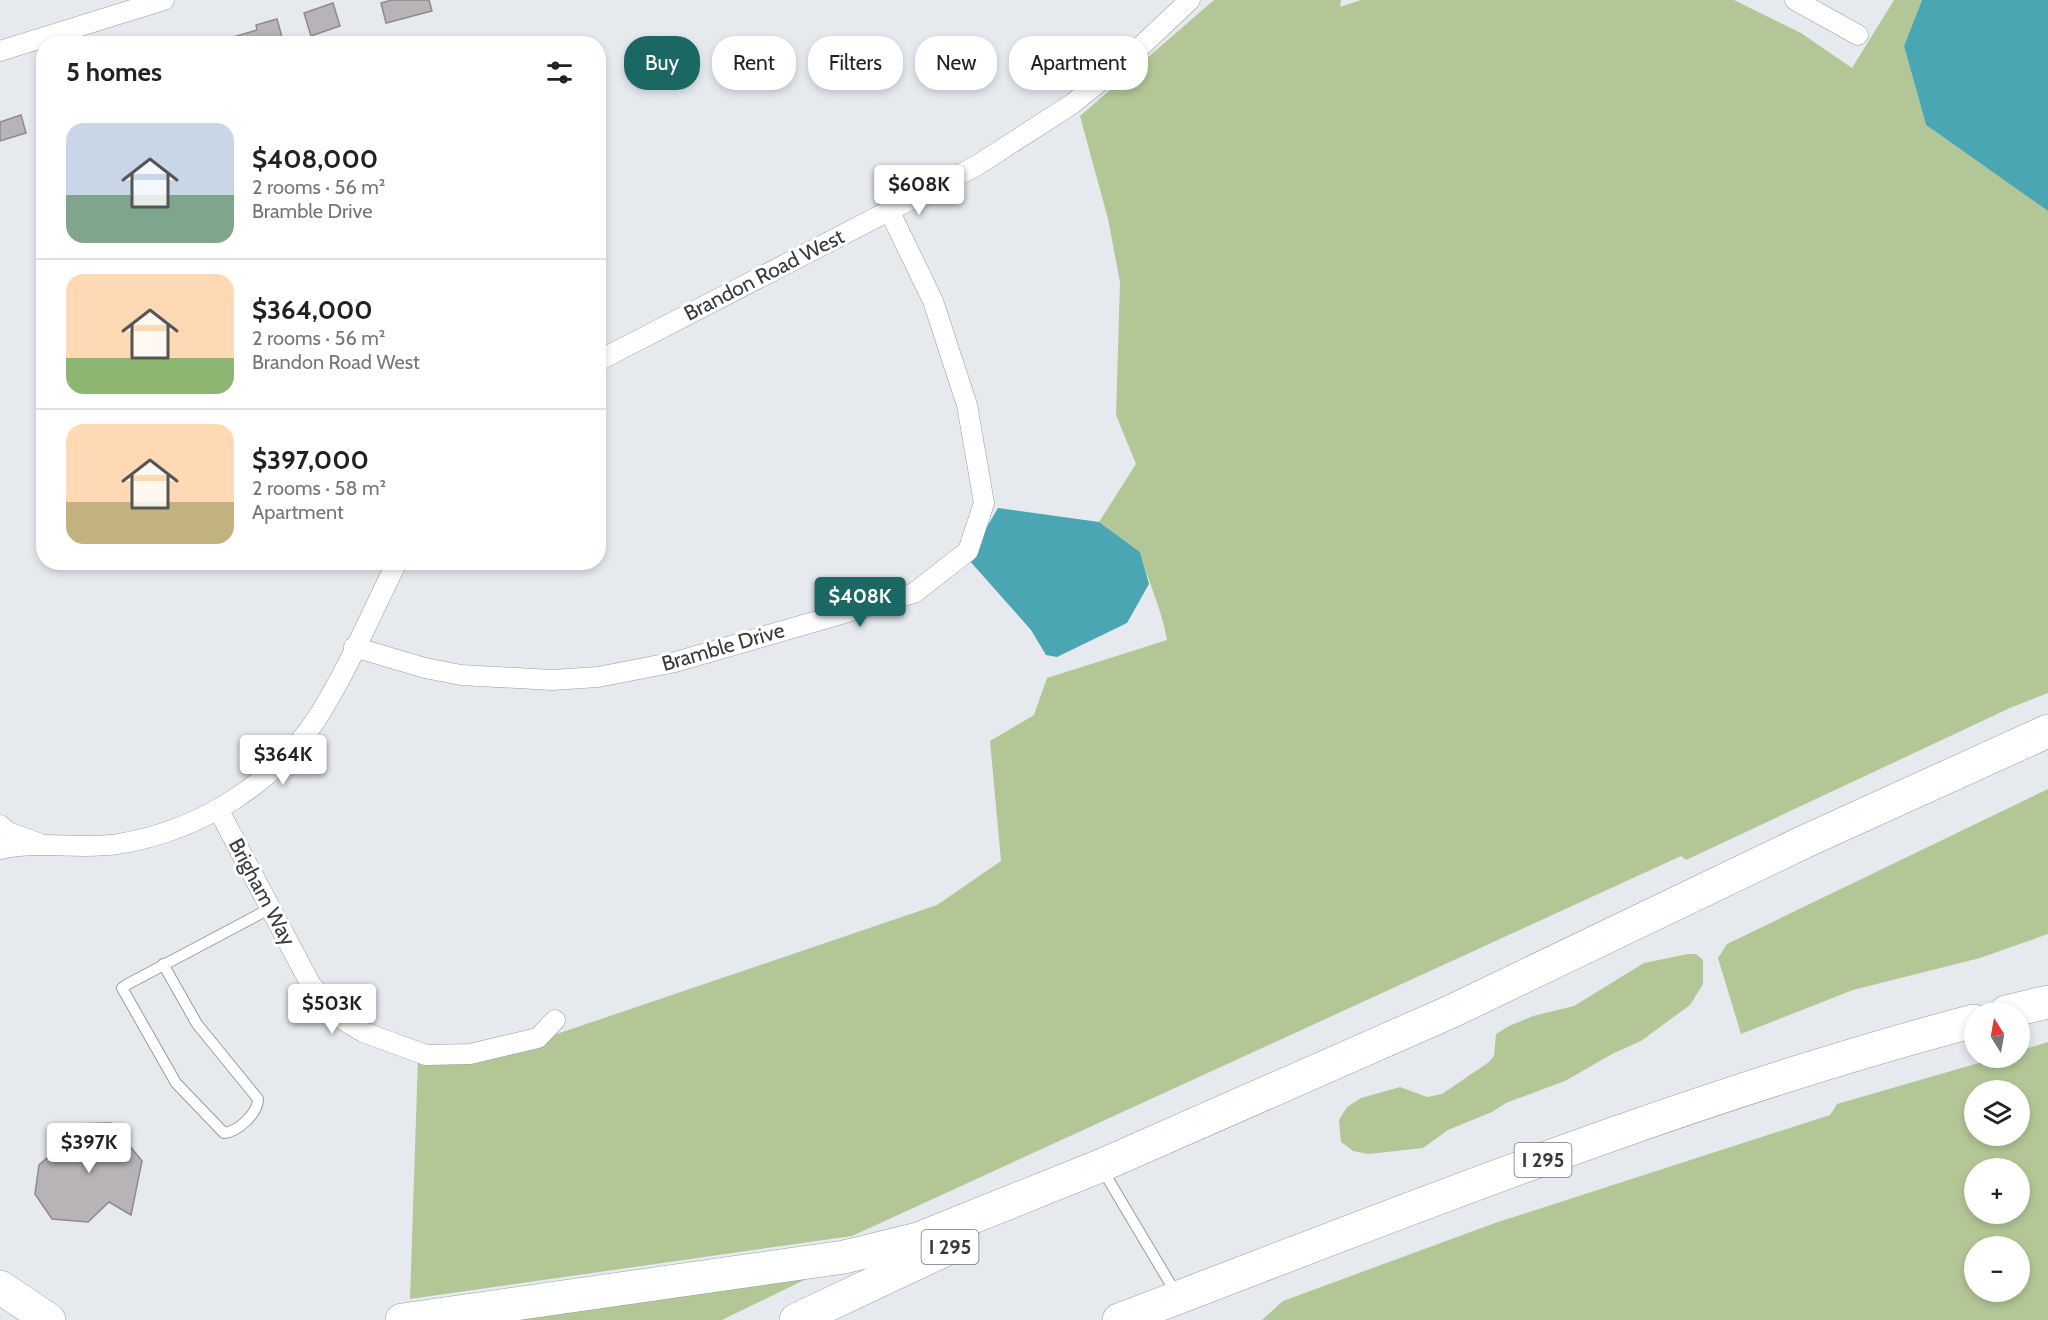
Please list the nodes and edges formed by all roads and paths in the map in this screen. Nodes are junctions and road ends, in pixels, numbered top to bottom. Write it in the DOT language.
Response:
graph roads {
  1 [pos="164,0"];
  2 [pos="1190,0"];
  3 [pos="1795,0"];
  4 [pos="1858,35"];
  5 [pos="48,36"];
  6 [pos="36,40"];
  7 [pos="0,51"];
  8 [pos="889,210"];
  9 [pos="606,357"];
  10 [pos="393,570"];
  11 [pos="354,647"];
  12 [pos="2048,731"];
  13 [pos="218,809"];
  14 [pos="0,825"];
  15 [pos="49,847"];
  16 [pos="0,849"];
  17 [pos="271,908"];
  18 [pos="163,964"];
  19 [pos="2048,1002"];
  20 [pos="2030,1006"];
  21 [pos="555,1020"];
  22 [pos="1964,1024"];
  23 [pos="1100,1166"];
  24 [pos="1327,1241"];
  25 [pos="0,1287"];
  26 [pos="1178,1297"];
  27 [pos="49,1320"];
  28 [pos="402,1320"];
  29 [pos="796,1320"];
  30 [pos="1119,1320"];
  31 [pos="1141,1320"];
  1 -- 5 [label="street"];
  2 -- 8 [label="street, Brandon Road West"];
  3 -- 4 [label="street"];
  6 -- 7 [label="street"];
  8 -- 9 [label="street, Brandon Road West"];
  8 -- 11 [label="street, Bramble Drive"];
  10 -- 11 [label="street"];
  11 -- 13 [label="street"];
  12 -- 23 [label="highway, I 295"];
  13 -- 15 [label="street"];
  13 -- 17 [label="street, Brigham Way"];
  14 -- 15 [label="street"];
  15 -- 16 [label="street"];
  17 -- 18 [label="lane"];
  17 -- 21 [label="street, Brigham Way"];
  18 -- 18 [label="lane"];
  19 -- 20 [label="highway"];
  22 -- 24 [label="highway, I 295"];
  23 -- 26 [label="lane"];
  23 -- 28 [label="highway"];
  23 -- 29 [label="highway, I 295"];
  24 -- 26 [label="highway, I 295"];
  24 -- 31 [label="highway"];
  25 -- 27 [label="highway"];
  26 -- 30 [label="highway, I 295"];
}
